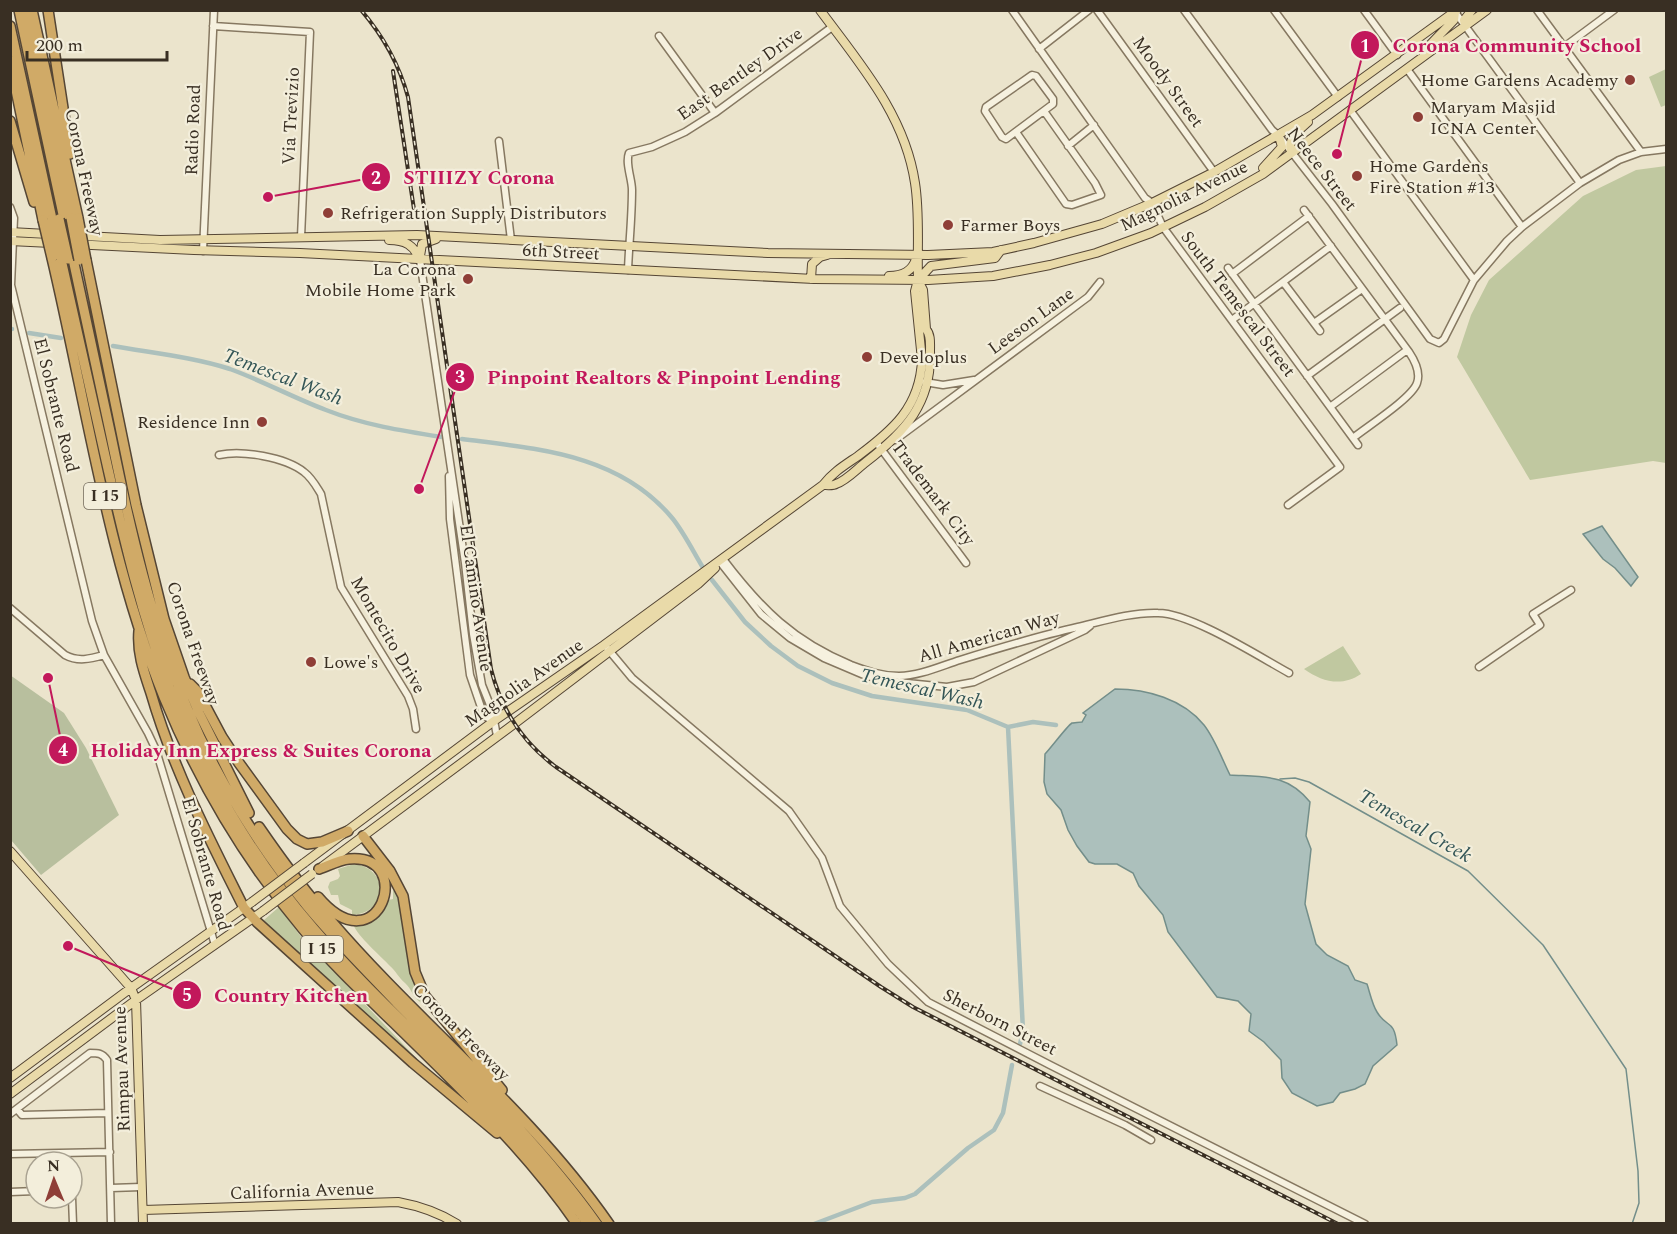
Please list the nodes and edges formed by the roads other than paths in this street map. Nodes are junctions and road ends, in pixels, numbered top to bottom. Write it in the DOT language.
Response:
graph roads {
  1 [pos="14,10"];
  2 [pos="19,10"];
  3 [pos="26,10"];
  4 [pos="32,10"];
  5 [pos="48,10"];
  6 [pos="214,10"];
  7 [pos="820,10"];
  8 [pos="1012,10"];
  9 [pos="1089,10"];
  10 [pos="1097,10"];
  11 [pos="1184,10"];
  12 [pos="1274,10"];
  13 [pos="1364,10"];
  14 [pos="1472,10"];
  15 [pos="1486,10"];
  16 [pos="1537,10"];
  17 [pos="1614,10"];
  18 [pos="1455,11"];
  19 [pos="16,25"];
  20 [pos="213,26"];
  21 [pos="1465,26"];
  22 [pos="832,27"];
  23 [pos="659,36"];
  24 [pos="1564,46"];
  25 [pos="1039,48"];
  26 [pos="1397,55"];
  27 [pos="10,61"];
  28 [pos="1407,69"];
  29 [pos="1338,97"];
  30 [pos="1329,104"];
  31 [pos="1350,110"];
  32 [pos="1044,111"];
  33 [pos="715,113"];
  34 [pos="10,121"];
  35 [pos="1094,125"];
  36 [pos="1016,132"];
  37 [pos="1279,136"];
  38 [pos="499,141"];
  39 [pos="1068,146"];
  40 [pos="1666,149"];
  41 [pos="1291,152"];
  42 [pos="1641,152"];
  43 [pos="68,169"];
  44 [pos="1214,172"];
  45 [pos="1248,182"];
  46 [pos="1580,183"];
  47 [pos="1152,203"];
  48 [pos="10,207"];
  49 [pos="58,219"];
  50 [pos="1163,227"];
  51 [pos="1522,227"];
  52 [pos="349,236"];
  53 [pos="12,237"];
  54 [pos="301,237"];
  55 [pos="454,237"];
  56 [pos="203,239"];
  57 [pos="511,240"];
  58 [pos="630,246"];
  59 [pos="1330,246"];
  60 [pos="1001,250"];
  61 [pos="203,251"];
  62 [pos="832,253"];
  63 [pos="917,254"];
  64 [pos="70,259"];
  65 [pos="420,260"];
  66 [pos="1228,268"];
  67 [pos="628,270"];
  68 [pos="1232,274"];
  69 [pos="812,279"];
  70 [pos="968,279"];
  71 [pos="842,280"];
  72 [pos="918,280"];
  73 [pos="1474,280"];
  74 [pos="1100,282"];
  75 [pos="1283,282"];
  76 [pos="1362,289"];
  77 [pos="1254,304"];
  78 [pos="1400,308"];
  79 [pos="1384,319"];
  80 [pos="1232,320"];
  81 [pos="84,323"];
  82 [pos="1314,323"];
  83 [pos="1320,331"];
  84 [pos="929,333"];
  85 [pos="1407,350"];
  86 [pos="91,359"];
  87 [pos="1307,376"];
  88 [pos="975,380"];
  89 [pos="923,381"];
  90 [pos="1330,407"];
  91 [pos="1353,438"];
  92 [pos="876,442"];
  93 [pos="1358,445"];
  94 [pos="882,449"];
  95 [pos="219,455"];
  96 [pos="822,485"];
  97 [pos="1288,505"];
  98 [pos="718,563"];
  99 [pos="966,563"];
  100 [pos="138,572"];
  101 [pos="1570,590"];
  102 [pos="10,608"];
  103 [pos="1092,624"];
  104 [pos="139,625"];
  105 [pos="607,648"];
  106 [pos="104,655"];
  107 [pos="1479,667"];
  108 [pos="1289,673"];
  109 [pos="184,677"];
  110 [pos="494,721"];
  111 [pos="416,729"];
  112 [pos="497,736"];
  113 [pos="348,831"];
  114 [pos="363,836"];
  115 [pos="275,849"];
  116 [pos="10,851"];
  117 [pos="316,872"];
  118 [pos="248,905"];
  119 [pos="253,917"];
  120 [pos="209,933"];
  121 [pos="214,945"];
  122 [pos="131,988"];
  123 [pos="136,1000"];
  124 [pos="51,1049"];
  125 [pos="59,1058"];
  126 [pos="10,1078"];
  127 [pos="1040,1086"];
  128 [pos="10,1094"];
  129 [pos="17,1109"];
  130 [pos="515,1110"];
  131 [pos="108,1113"];
  132 [pos="10,1114"];
  133 [pos="1151,1140"];
  134 [pos="514,1145"];
  135 [pos="110,1152"];
  136 [pos="84,1153"];
  137 [pos="141,1187"];
  138 [pos="111,1188"];
  139 [pos="142,1210"];
  140 [pos="111,1224"];
  141 [pos="143,1224"];
  142 [pos="457,1224"];
  143 [pos="577,1224"];
  144 [pos="588,1224"];
  145 [pos="597,1224"];
  146 [pos="609,1224"];
  147 [pos="1365,1224"];
  1 -- 19 [label="highway"];
  2 -- 19 [label="highway"];
  3 -- 49 [label="highway"];
  4 -- 43 [label="highway, Corona Freeway / I 15"];
  5 -- 43 [label="highway"];
  6 -- 20 [label="street, Radio Road"];
  7 -- 22 [label="main road"];
  8 -- 25 [label="street, South Temescal Street"];
  9 -- 25 [label="street"];
  10 -- 44 [label="street, Moody Street"];
  11 -- 37 [label="street, Neece Street"];
  12 -- 29 [label="street"];
  13 -- 26 [label="street"];
  14 -- 21 [label="main road"];
  15 -- 21 [label="main road, Magnolia Avenue"];
  16 -- 24 [label="street"];
  17 -- 24 [label="street"];
  18 -- 21 [label="street"];
  18 -- 26 [label="main road, Magnolia Avenue"];
  18 -- 28 [label="main road"];
  19 -- 49 [label="highway"];
  20 -- 54 [label="street, Via Trevizio"];
  20 -- 56 [label="street, Radio Road"];
  21 -- 28 [label="main road, Magnolia Avenue"];
  21 -- 46 [label="street"];
  22 -- 33 [label="street, East Bentley Drive"];
  22 -- 63 [label="main road"];
  23 -- 33 [label="street"];
  24 -- 42 [label="street"];
  25 -- 35 [label="street, South Temescal Street"];
  26 -- 29 [label="main road, Magnolia Avenue"];
  27 -- 49 [label="highway, Corona Freeway / I 15"];
  28 -- 31 [label="main road, Magnolia Avenue"];
  28 -- 51 [label="street"];
  29 -- 30 [label="main road, Magnolia Avenue"];
  30 -- 37 [label="main road, Magnolia Avenue"];
  30 -- 41 [label="main road"];
  31 -- 41 [label="main road, Magnolia Avenue"];
  31 -- 73 [label="street"];
  32 -- 36 [label="street"];
  32 -- 36 [label="street"];
  32 -- 39 [label="street"];
  33 -- 58 [label="street, East Bentley Drive"];
  34 -- 49 [label="highway"];
  35 -- 39 [label="street"];
  35 -- 47 [label="street, South Temescal Street"];
  36 -- 39 [label="street"];
  37 -- 41 [label="street, Neece Street"];
  37 -- 44 [label="main road, Magnolia Avenue"];
  37 -- 45 [label="main road"];
  38 -- 57 [label="street"];
  40 -- 42 [label="street"];
  41 -- 45 [label="main road, Magnolia Avenue"];
  41 -- 73 [label="street, Neece Street"];
  42 -- 46 [label="street"];
  43 -- 49 [label="highway, Corona Freeway / I 15"];
  44 -- 47 [label="main road, Magnolia Avenue"];
  45 -- 50 [label="main road, Magnolia Avenue"];
  46 -- 51 [label="street"];
  47 -- 50 [label="street, South Temescal Street"];
  47 -- 60 [label="main road, Magnolia Avenue"];
  48 -- 53 [label="street, El Sobrante Road"];
  49 -- 64 [label="highway, Corona Freeway / I 15, bridge"];
  49 -- 64 [label="highway, bridge"];
  49 -- 64 [label="highway, Corona Freeway / I 15, bridge"];
  50 -- 70 [label="main road, Magnolia Avenue"];
  50 -- 80 [label="street, South Temescal Street"];
  51 -- 73 [label="street"];
  52 -- 54 [label="main road, 6th Street"];
  52 -- 55 [label="main road, 6th Street"];
  52 -- 65 [label="main road"];
  53 -- 56 [label="main road, 6th Street"];
  53 -- 61 [label="main road, 6th Street"];
  53 -- 106 [label="street, El Sobrante Road"];
  54 -- 56 [label="main road, 6th Street"];
  55 -- 57 [label="main road, 6th Street"];
  55 -- 65 [label="main road"];
  56 -- 61 [label="street, Radio Road"];
  57 -- 58 [label="main road, 6th Street"];
  58 -- 62 [label="main road, 6th Street"];
  58 -- 67 [label="street"];
  59 -- 68 [label="street"];
  59 -- 75 [label="street"];
  59 -- 76 [label="street"];
  60 -- 63 [label="main road, Magnolia Avenue"];
  60 -- 72 [label="main road"];
  61 -- 65 [label="main road, 6th Street"];
  62 -- 63 [label="main road, 6th Street"];
  62 -- 69 [label="main road"];
  63 -- 71 [label="main road"];
  63 -- 72 [label="main road, Magnolia Avenue"];
  64 -- 81 [label="highway, Corona Freeway / I 15"];
  64 -- 81 [label="highway, Corona Freeway / I 15"];
  64 -- 81 [label="highway"];
  65 -- 67 [label="main road, 6th Street"];
  65 -- 110 [label="street, El Camino Avenue"];
  66 -- 68 [label="street"];
  67 -- 69 [label="main road, 6th Street"];
  68 -- 77 [label="street"];
  69 -- 71 [label="main road, 6th Street"];
  70 -- 72 [label="main road, Magnolia Avenue"];
  70 -- 84 [label="main road"];
  71 -- 72 [label="main road, 6th Street"];
  72 -- 84 [label="main road, Magnolia Avenue"];
  72 -- 89 [label="main road, Magnolia Avenue"];
  74 -- 88 [label="street, Leeson Lane"];
  75 -- 77 [label="street"];
  75 -- 82 [label="street"];
  76 -- 79 [label="street"];
  76 -- 82 [label="street"];
  77 -- 80 [label="street"];
  77 -- 87 [label="street"];
  78 -- 79 [label="street"];
  79 -- 85 [label="street"];
  79 -- 87 [label="street"];
  80 -- 97 [label="street, South Temescal Street"];
  81 -- 86 [label="highway, Corona Freeway / I 15"];
  81 -- 86 [label="highway, Corona Freeway / I 15"];
  81 -- 86 [label="highway"];
  82 -- 83 [label="street"];
  84 -- 89 [label="main road, Magnolia Avenue"];
  85 -- 90 [label="street"];
  85 -- 91 [label="street"];
  86 -- 100 [label="highway"];
  86 -- 100 [label="highway"];
  86 -- 104 [label="highway, Corona Freeway / I 15"];
  86 -- 109 [label="highway, Corona Freeway / I 15"];
  87 -- 90 [label="street"];
  88 -- 89 [label="street, Leeson Lane"];
  88 -- 94 [label="street, Leeson Lane"];
  89 -- 92 [label="main road, Magnolia Avenue"];
  89 -- 94 [label="main road, Magnolia Avenue"];
  90 -- 91 [label="street"];
  91 -- 93 [label="street"];
  92 -- 94 [label="street, Trademark City"];
  92 -- 96 [label="main road, Magnolia Avenue"];
  94 -- 96 [label="main road, Magnolia Avenue"];
  94 -- 99 [label="street, Trademark City"];
  95 -- 111 [label="street, Montecito Drive"];
  96 -- 98 [label="main road, Magnolia Avenue"];
  98 -- 103 [label="street, All American Way"];
  98 -- 103 [label="street, All American Way"];
  98 -- 105 [label="main road, Magnolia Avenue"];
  100 -- 144 [label="highway"];
  100 -- 145 [label="highway"];
  101 -- 107 [label="street"];
  102 -- 106 [label="street"];
  103 -- 108 [label="street, All American Way"];
  104 -- 118 [label="highway"];
  104 -- 134 [label="highway, Corona Freeway / I 15"];
  105 -- 110 [label="main road, Magnolia Avenue"];
  105 -- 112 [label="main road, Magnolia Avenue"];
  105 -- 147 [label="street, Sherborn Street"];
  106 -- 120 [label="street, El Sobrante Road"];
  109 -- 113 [label="highway"];
  109 -- 115 [label="highway, Corona Freeway / I 15"];
  110 -- 112 [label="street, El Camino Avenue"];
  110 -- 113 [label="main road, Magnolia Avenue"];
  112 -- 114 [label="main road, Magnolia Avenue"];
  113 -- 114 [label="main road"];
  113 -- 118 [label="main road, Magnolia Avenue, bridge"];
  114 -- 117 [label="main road, Magnolia Avenue"];
  114 -- 130 [label="highway"];
  115 -- 117 [label="highway"];
  115 -- 130 [label="highway, Corona Freeway / I 15"];
  116 -- 122 [label="main road, Rimpau Avenue"];
  117 -- 119 [label="main road, Magnolia Avenue, bridge"];
  118 -- 119 [label="highway"];
  118 -- 120 [label="main road, Magnolia Avenue"];
  119 -- 121 [label="main road, Magnolia Avenue"];
  119 -- 134 [label="highway"];
  120 -- 121 [label="street, El Sobrante Road"];
  120 -- 122 [label="main road, Magnolia Avenue"];
  121 -- 123 [label="main road, Magnolia Avenue"];
  122 -- 123 [label="main road, Rimpau Avenue"];
  122 -- 124 [label="main road, Magnolia Avenue"];
  123 -- 125 [label="main road, Magnolia Avenue"];
  123 -- 137 [label="main road, Rimpau Avenue"];
  124 -- 125 [label="main road"];
  124 -- 126 [label="main road, Magnolia Avenue"];
  125 -- 128 [label="main road, Magnolia Avenue"];
  127 -- 133 [label="street"];
  129 -- 131 [label="street"];
  129 -- 131 [label="street"];
  129 -- 132 [label="street"];
  130 -- 146 [label="highway, Corona Freeway / I 15"];
  131 -- 135 [label="street"];
  134 -- 143 [label="highway, Corona Freeway / I 15"];
  135 -- 136 [label="street"];
  135 -- 138 [label="street"];
  137 -- 138 [label="street"];
  137 -- 139 [label="main road, Rimpau Avenue"];
  138 -- 140 [label="street"];
  139 -- 141 [label="main road, Rimpau Avenue"];
  139 -- 142 [label="main road, California Avenue"];
}
